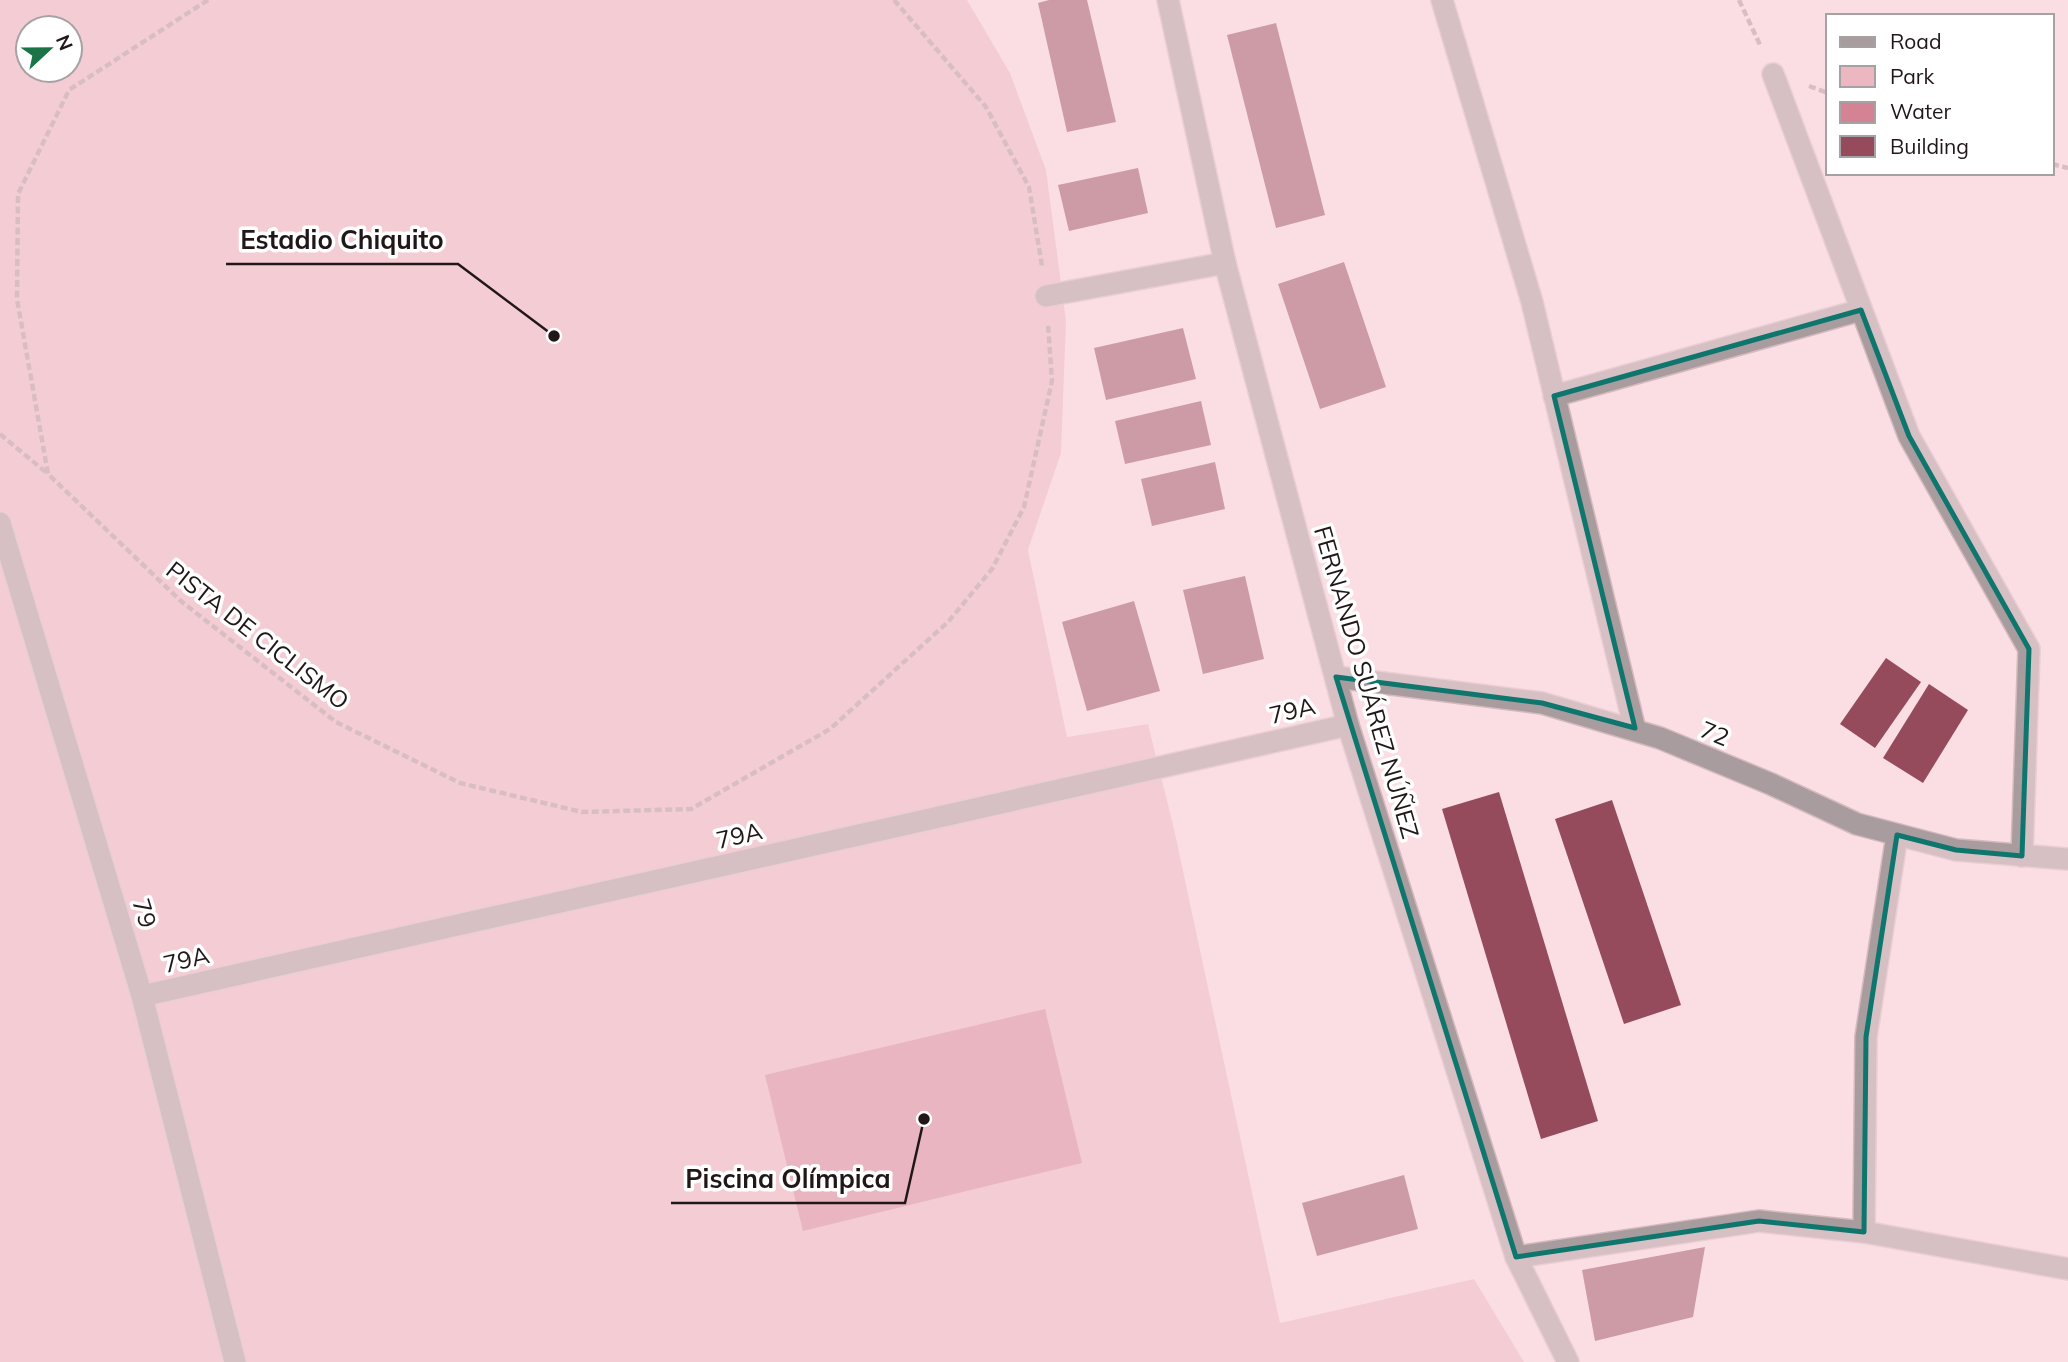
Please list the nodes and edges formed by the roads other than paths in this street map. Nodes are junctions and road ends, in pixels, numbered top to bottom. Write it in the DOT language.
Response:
graph roads {
  1 [pos="1168,0"];
  2 [pos="1443,0"];
  3 [pos="1773,74"];
  4 [pos="1224,263"];
  5 [pos="1046,296"];
  6 [pos="1861,310"];
  7 [pos="1554,396"];
  8 [pos="0,523"];
  9 [pos="1336,677"];
  10 [pos="1348,725"];
  11 [pos="1635,730"];
  12 [pos="1897,835"];
  13 [pos="2022,856"];
  14 [pos="2068,859"];
  15 [pos="142,996"];
  16 [pos="1864,1231"];
  17 [pos="1516,1257"];
  18 [pos="2068,1269"];
  19 [pos="235,1362"];
  20 [pos="1568,1362"];
  1 -- 4 [label="street, FERNANDO SUÁREZ NÚÑEZ"];
  2 -- 7 [label="street"];
  3 -- 6 [label="street"];
  4 -- 5 [label="street"];
  4 -- 9 [label="street, FERNANDO SUÁREZ NÚÑEZ"];
  6 -- 7 [label="street"];
  6 -- 13 [label="street"];
  7 -- 11 [label="street"];
  8 -- 15 [label="street, 79"];
  9 -- 10 [label="street, FERNANDO SUÁREZ NÚÑEZ"];
  9 -- 11 [label="street, 72"];
  10 -- 15 [label="street, 79A"];
  10 -- 17 [label="street, FERNANDO SUÁREZ NÚÑEZ"];
  11 -- 12 [label="street, 72"];
  12 -- 13 [label="street, 72"];
  12 -- 16 [label="street"];
  13 -- 14 [label="street, 72"];
  15 -- 19 [label="street, 79"];
  16 -- 17 [label="street"];
  16 -- 18 [label="street"];
  17 -- 20 [label="street, FERNANDO SUÁREZ NÚÑEZ"];
}
